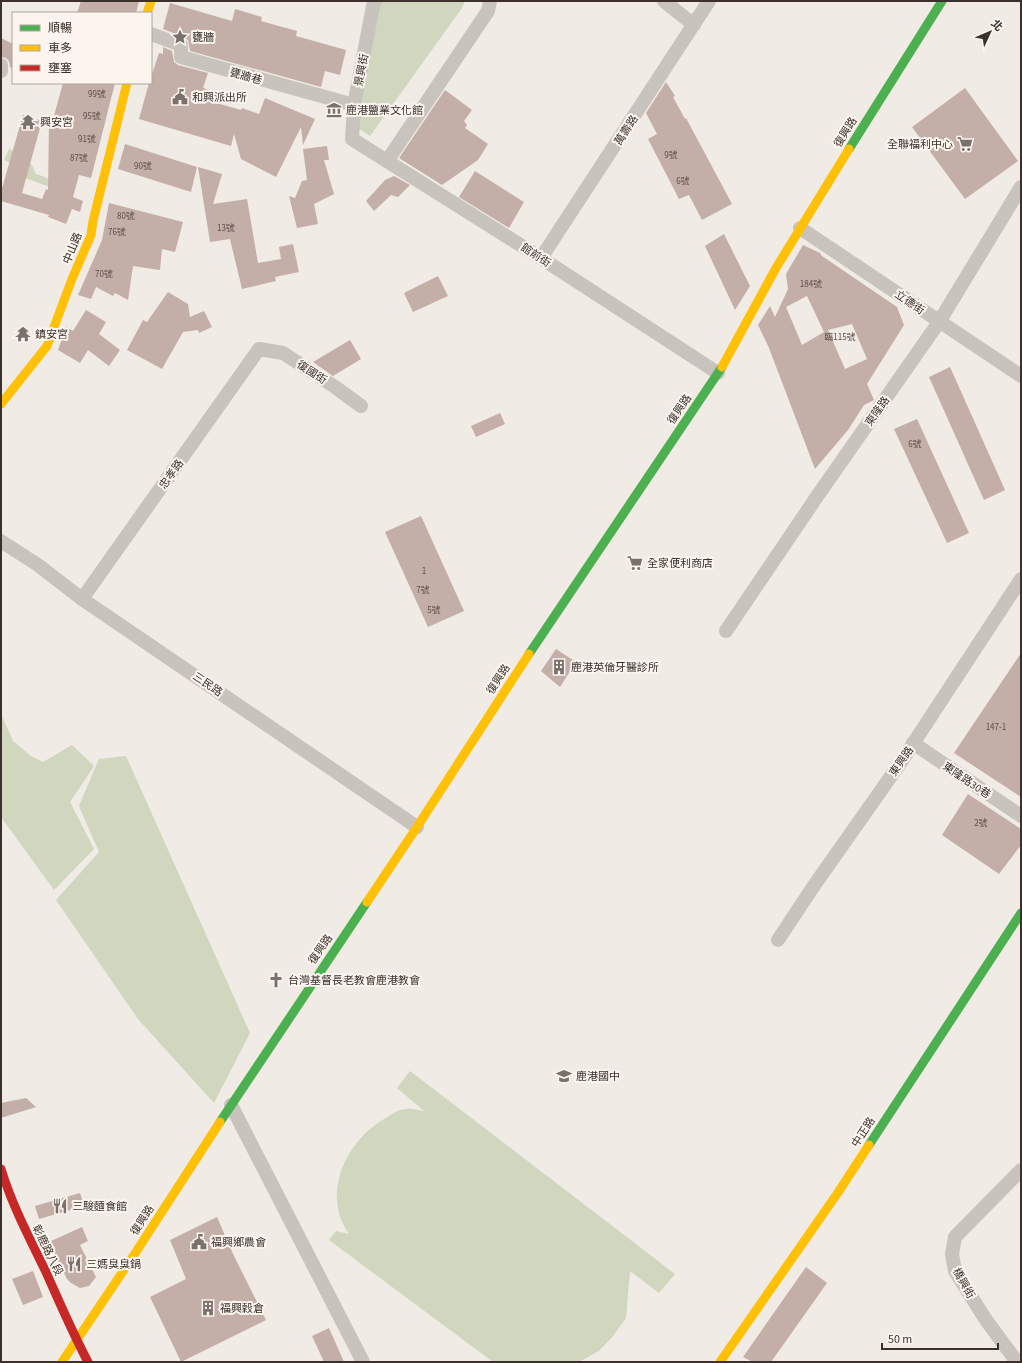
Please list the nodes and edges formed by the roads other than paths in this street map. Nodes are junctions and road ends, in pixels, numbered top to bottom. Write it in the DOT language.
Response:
graph roads {
  1 [pos="151,1"];
  2 [pos="375,1"];
  3 [pos="490,1"];
  4 [pos="664,1"];
  5 [pos="709,1"];
  6 [pos="942,1"];
  7 [pos="147,12"];
  8 [pos="694,25"];
  9 [pos="152,34"];
  10 [pos="1,65"];
  11 [pos="1,71"];
  12 [pos="127,84"];
  13 [pos="354,105"];
  14 [pos="352,139"];
  15 [pos="387,161"];
  16 [pos="1021,187"];
  17 [pos="800,228"];
  18 [pos="541,258"];
  19 [pos="939,322"];
  20 [pos="259,349"];
  21 [pos="718,373"];
  22 [pos="1021,376"];
  23 [pos="1,404"];
  24 [pos="361,406"];
  25 [pos="1,541"];
  26 [pos="1021,579"];
  27 [pos="82,599"];
  28 [pos="726,631"];
  29 [pos="913,743"];
  30 [pos="1021,816"];
  31 [pos="416,826"];
  32 [pos="1021,913"];
  33 [pos="778,940"];
  34 [pos="231,1104"];
  35 [pos="1,1169"];
  36 [pos="1021,1170"];
  37 [pos="76,1341"];
  38 [pos="62,1362"];
  39 [pos="88,1362"];
  40 [pos="363,1362"];
  41 [pos="720,1362"];
  42 [pos="1017,1362"];
  1 -- 7 [label="street"];
  2 -- 13 [label="street, 景興街"];
  3 -- 15 [label="street"];
  4 -- 8 [label="street"];
  5 -- 8 [label="street, 萬壽路"];
  6 -- 17 [label="street, 復興路"];
  8 -- 18 [label="street, 萬壽路"];
  9 -- 13 [label="street, 甕牆巷"];
  10 -- 11 [label="street"];
  12 -- 23 [label="street, 中山路"];
  13 -- 14 [label="street, 景興街"];
  14 -- 15 [label="street, 館前街"];
  15 -- 18 [label="street, 館前街"];
  16 -- 19 [label="street, 東隆路"];
  17 -- 19 [label="street, 立德街"];
  17 -- 21 [label="street, 復興路"];
  18 -- 21 [label="street, 館前街"];
  19 -- 22 [label="street, 立德街"];
  19 -- 28 [label="street, 東隆路"];
  20 -- 24 [label="street, 復國街"];
  20 -- 27 [label="street, 忠孝路"];
  21 -- 31 [label="street, 復興路"];
  25 -- 27 [label="street, 三民路"];
  26 -- 29 [label="street, 東興路"];
  27 -- 31 [label="street, 三民路"];
  29 -- 30 [label="street, 東隆路30巷"];
  29 -- 33 [label="street, 東興路"];
  31 -- 34 [label="street, 復興路"];
  32 -- 41 [label="street, 中正路"];
  34 -- 37 [label="street, 復興路"];
  34 -- 40 [label="street"];
  35 -- 37 [label="street, 彰鹿路八段"];
  36 -- 42 [label="street, 橋興街"];
  37 -- 38 [label="street, 復興路"];
  37 -- 39 [label="street, 彰鹿路八段"];
}
